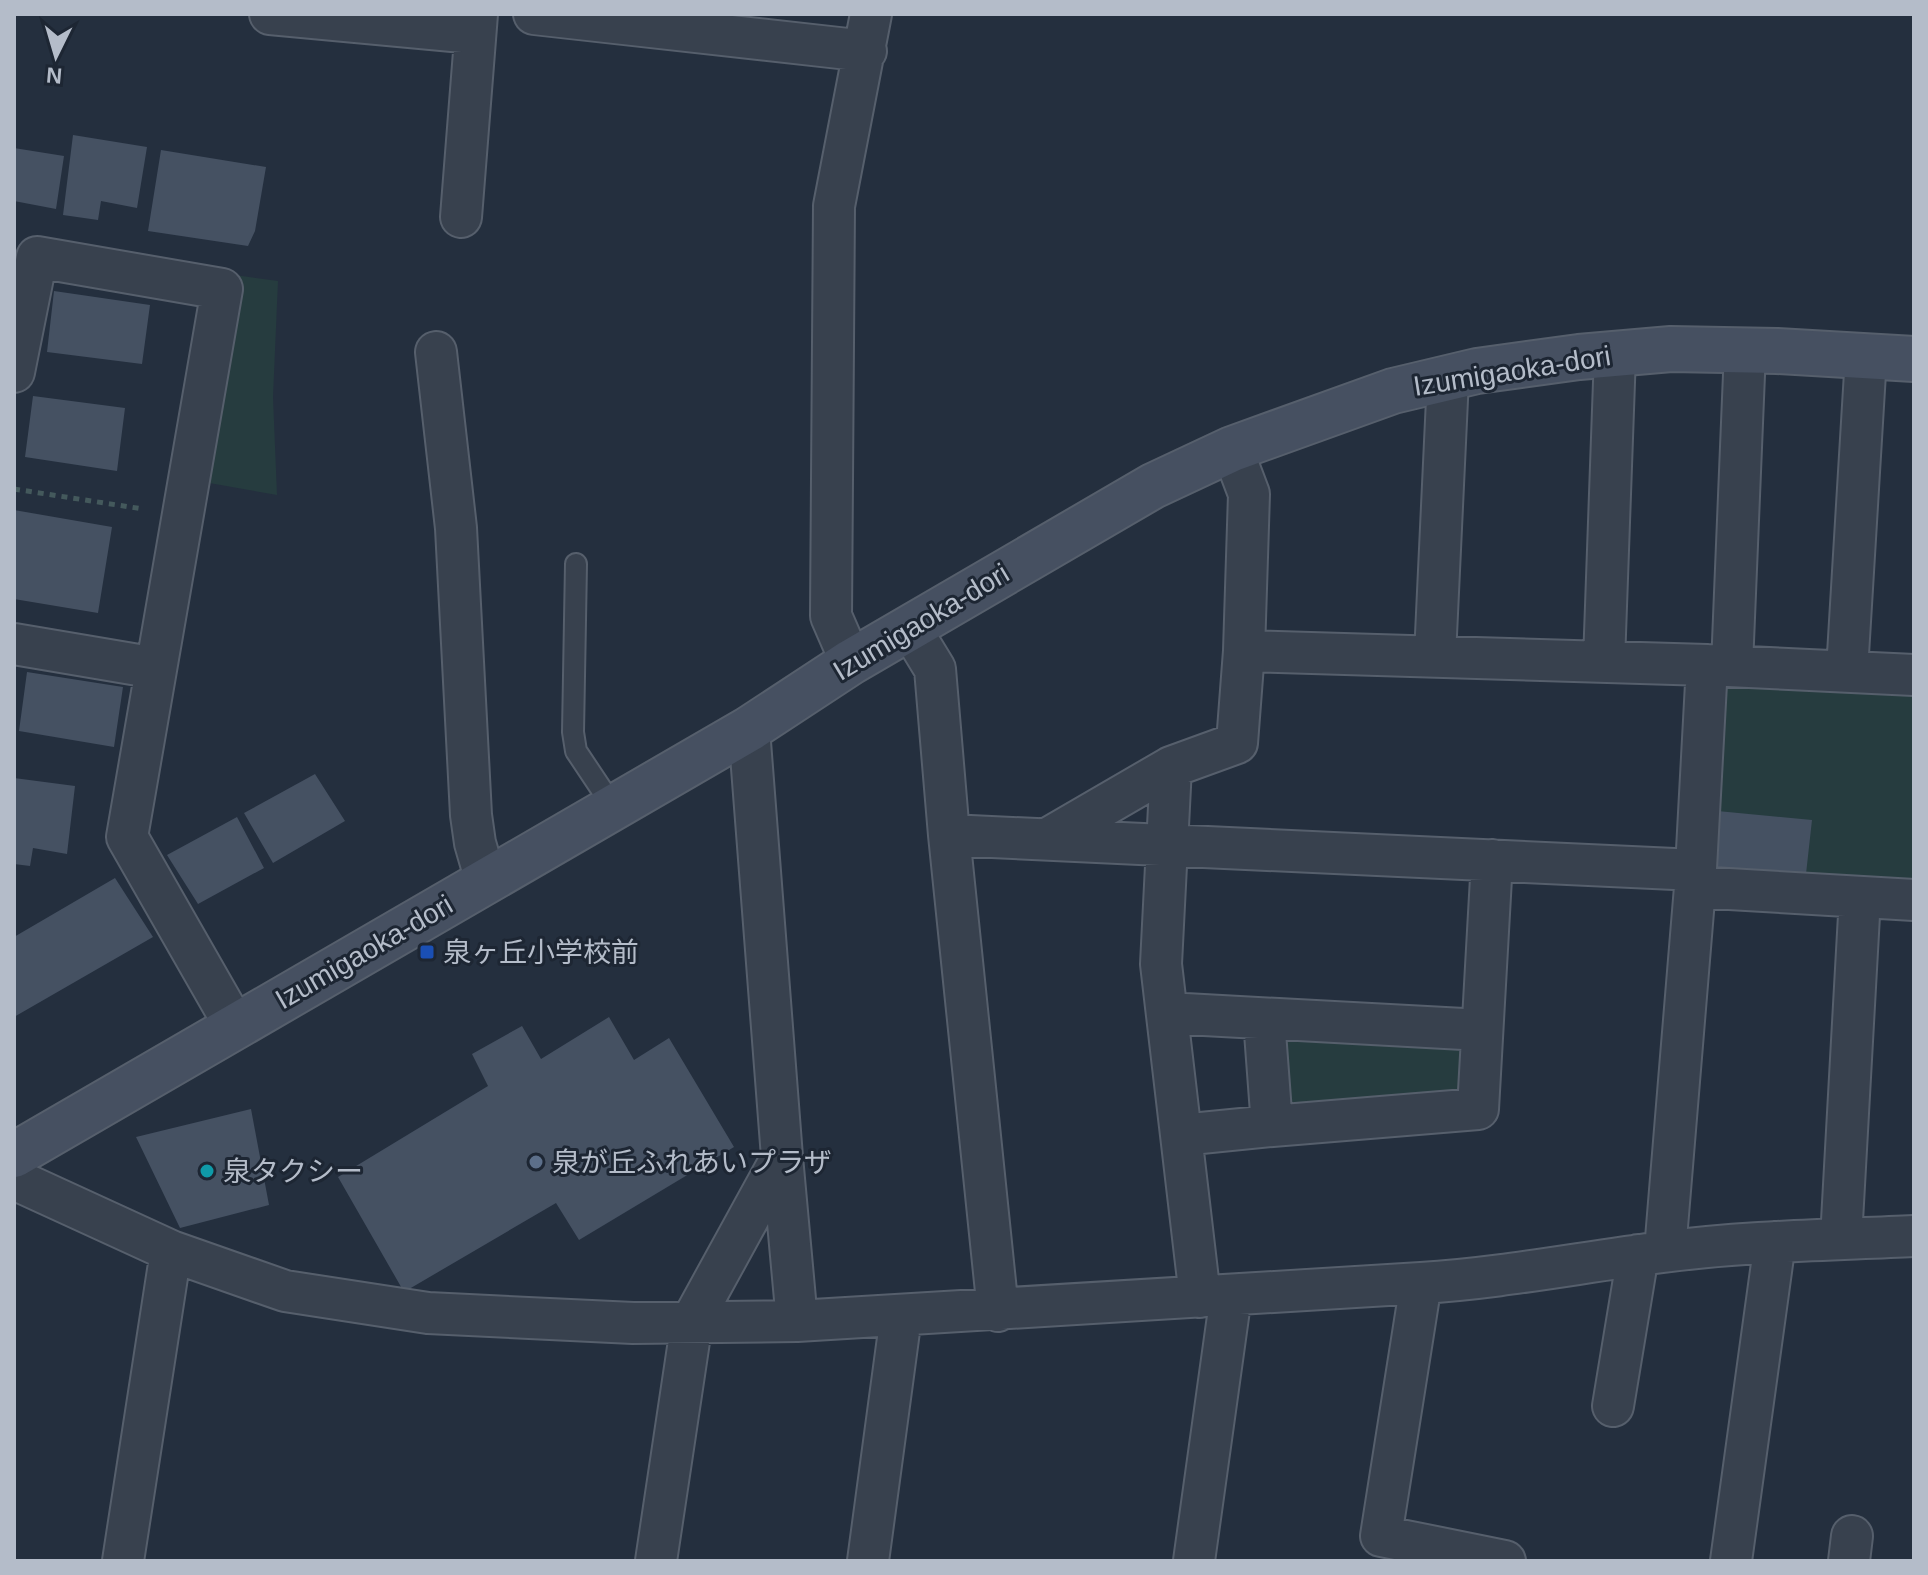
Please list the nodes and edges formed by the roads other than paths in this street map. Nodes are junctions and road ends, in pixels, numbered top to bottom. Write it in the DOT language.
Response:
graph roads {
  1 [pos="270,14"];
  2 [pos="534,14"];
  3 [pos="475,24"];
  4 [pos="868,32"];
  5 [pos="461,217"];
  6 [pos="1745,350"];
  7 [pos="436,352"];
  8 [pos="1615,354"];
  9 [pos="1866,356"];
  10 [pos="1914,359"];
  11 [pos="14,372"];
  12 [pos="1448,378"];
  13 [pos="1232,449"];
  14 [pos="576,564"];
  15 [pos="910,628"];
  16 [pos="14,644"];
  17 [pos="1244,651"];
  18 [pos="1435,656"];
  19 [pos="851,662"];
  20 [pos="1604,662"];
  21 [pos="1720,666"];
  22 [pos="156,668"];
  23 [pos="1847,671"];
  24 [pos="1914,675"];
  25 [pos="749,729"];
  26 [pos="1171,767"];
  27 [pos="614,808"];
  28 [pos="949,835"];
  29 [pos="1047,839"];
  30 [pos="1166,844"];
  31 [pos="1492,860"];
  32 [pos="1695,879"];
  33 [pos="486,881"];
  34 [pos="1860,897"];
  35 [pos="1914,900"];
  36 [pos="1167,1013"];
  37 [pos="1264,1019"];
  38 [pos="235,1026"];
  39 [pos="1482,1030"];
  40 [pos="1272,1126"];
  41 [pos="1181,1135"];
  42 [pos="14,1155"];
  43 [pos="782,1157"];
  44 [pos="14,1179"];
  45 [pos="1914,1236"];
  46 [pos="1841,1239"];
  47 [pos="1775,1242"];
  48 [pos="171,1251"];
  49 [pos="1652,1253"];
  50 [pos="1421,1283"];
  51 [pos="1216,1296"];
  52 [pos="998,1311"];
  53 [pos="901,1316"];
  54 [pos="692,1321"];
  55 [pos="797,1321"];
  56 [pos="1613,1406"];
  57 [pos="123,1561"];
  58 [pos="656,1561"];
  59 [pos="868,1561"];
  60 [pos="1194,1561"];
  61 [pos="1505,1561"];
  62 [pos="1731,1561"];
  1 -- 3 [label="street"];
  2 -- 4 [label="street"];
  3 -- 5 [label="street"];
  4 -- 19 [label="street"];
  6 -- 8 [label="street, Izumigaoka-dori"];
  6 -- 9 [label="street, Izumigaoka-dori"];
  6 -- 21 [label="street"];
  7 -- 33 [label="street"];
  8 -- 12 [label="street, Izumigaoka-dori"];
  8 -- 20 [label="street"];
  9 -- 10 [label="street, Izumigaoka-dori"];
  9 -- 23 [label="street"];
  11 -- 22 [label="street"];
  12 -- 13 [label="street, Izumigaoka-dori"];
  12 -- 18 [label="street"];
  13 -- 15 [label="street, Izumigaoka-dori"];
  13 -- 17 [label="street"];
  14 -- 27 [label="lane"];
  15 -- 19 [label="street, Izumigaoka-dori"];
  15 -- 28 [label="street"];
  16 -- 22 [label="street"];
  17 -- 18 [label="street"];
  17 -- 26 [label="street"];
  18 -- 20 [label="street"];
  19 -- 25 [label="street, Izumigaoka-dori"];
  20 -- 21 [label="street"];
  21 -- 23 [label="street"];
  21 -- 32 [label="street"];
  22 -- 38 [label="street"];
  23 -- 24 [label="street"];
  25 -- 27 [label="street, Izumigaoka-dori"];
  25 -- 43 [label="street"];
  26 -- 29 [label="street"];
  26 -- 30 [label="street"];
  27 -- 33 [label="street, Izumigaoka-dori"];
  28 -- 29 [label="street"];
  28 -- 52 [label="street"];
  29 -- 30 [label="street"];
  30 -- 31 [label="street"];
  30 -- 36 [label="street"];
  31 -- 32 [label="street"];
  31 -- 39 [label="street"];
  32 -- 34 [label="street"];
  32 -- 49 [label="street"];
  33 -- 38 [label="street, Izumigaoka-dori"];
  34 -- 35 [label="street"];
  34 -- 46 [label="street"];
  36 -- 37 [label="street"];
  36 -- 41 [label="street"];
  37 -- 39 [label="street"];
  37 -- 40 [label="street"];
  38 -- 42 [label="street, Izumigaoka-dori"];
  39 -- 40 [label="street"];
  40 -- 41 [label="street"];
  41 -- 51 [label="street"];
  43 -- 54 [label="street"];
  43 -- 55 [label="street"];
  44 -- 48 [label="street"];
  45 -- 46 [label="street"];
  46 -- 47 [label="street"];
  47 -- 49 [label="street"];
  47 -- 62 [label="street"];
  48 -- 54 [label="street"];
  48 -- 57 [label="street"];
  49 -- 50 [label="street"];
  49 -- 56 [label="street"];
  50 -- 51 [label="street"];
  50 -- 61 [label="street"];
  51 -- 52 [label="street"];
  51 -- 60 [label="street"];
  52 -- 53 [label="street"];
  53 -- 55 [label="street"];
  53 -- 59 [label="street"];
  54 -- 55 [label="street"];
  54 -- 58 [label="street"];
}
